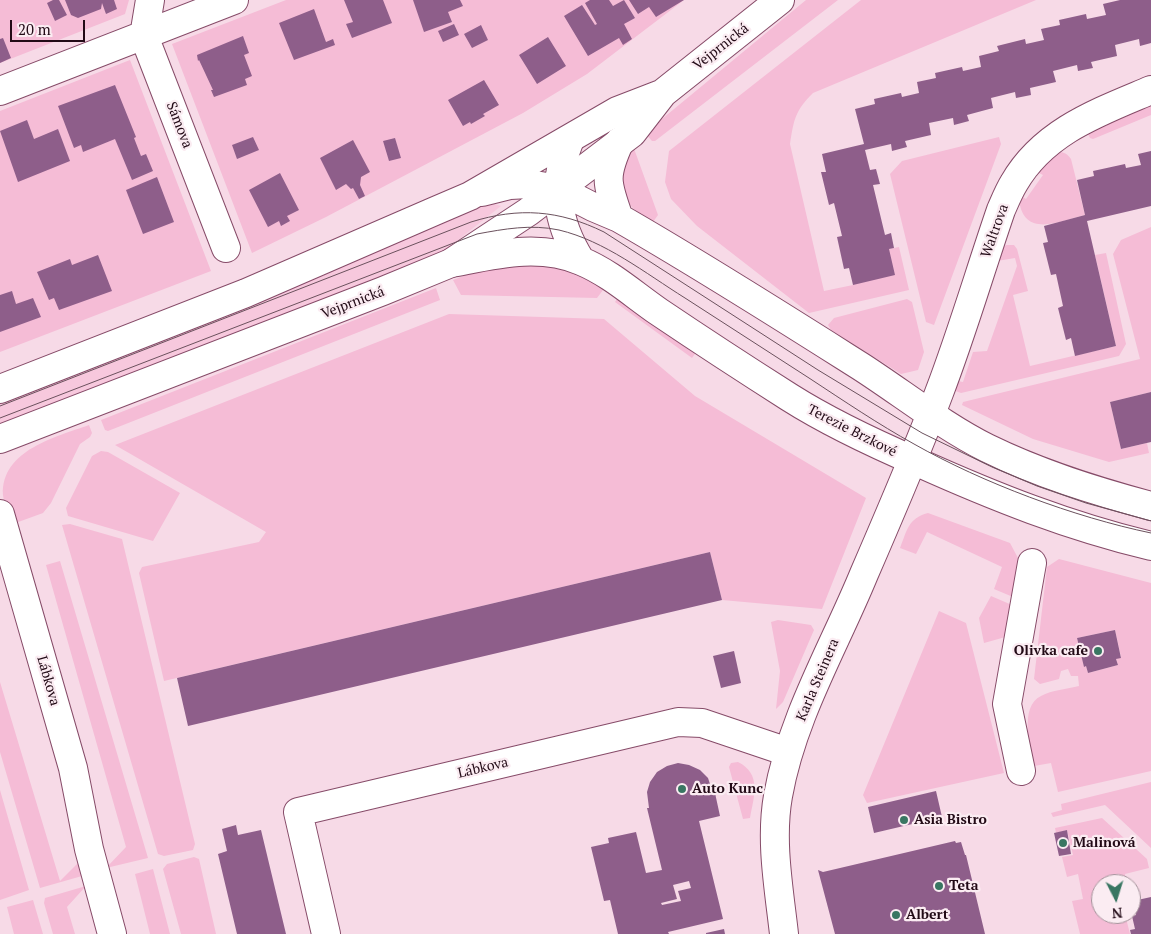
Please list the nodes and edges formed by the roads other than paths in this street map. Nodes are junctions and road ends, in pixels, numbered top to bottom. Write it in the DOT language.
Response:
graph roads {
  1 [pos="150,0"];
  2 [pos="234,0"];
  3 [pos="780,0"];
  4 [pos="144,36"];
  5 [pos="1151,90"];
  6 [pos="0,91"];
  7 [pos="663,93"];
  8 [pos="570,139"];
  9 [pos="620,141"];
  10 [pos="558,189"];
  11 [pos="470,196"];
  12 [pos="619,218"];
  13 [pos="226,248"];
  14 [pos="580,261"];
  15 [pos="451,264"];
  16 [pos="0,390"];
  17 [pos="930,413"];
  18 [pos="5,443"];
  19 [pos="915,450"];
  20 [pos="1151,506"];
  21 [pos="0,514"];
  22 [pos="1151,546"];
  23 [pos="1032,563"];
  24 [pos="0,579"];
  25 [pos="788,752"];
  26 [pos="1021,771"];
  27 [pos="89,849"];
  28 [pos="112,934"];
  29 [pos="326,934"];
  30 [pos="784,934"];
  1 -- 4 [label="street"];
  2 -- 4 [label="street"];
  3 -- 7 [label="street, Vejprnická"];
  4 -- 6 [label="street"];
  4 -- 13 [label="street, Sámova"];
  5 -- 17 [label="street, Waltrova"];
  7 -- 8 [label="street, Vejprnická"];
  7 -- 9 [label="street, Vejprnická"];
  8 -- 10 [label="street"];
  8 -- 11 [label="street, Vejprnická"];
  9 -- 10 [label="street, Vejprnická"];
  9 -- 12 [label="street"];
  10 -- 11 [label="street"];
  10 -- 12 [label="street"];
  10 -- 14 [label="street"];
  10 -- 15 [label="street, Vejprnická"];
  11 -- 16 [label="street, Vejprnická"];
  12 -- 17 [label="street"];
  14 -- 15 [label="street, Terezie Brzkové"];
  14 -- 19 [label="street, Terezie Brzkové"];
  15 -- 18 [label="street, Vejprnická"];
  17 -- 19 [label="street, Waltrova"];
  17 -- 20 [label="street"];
  19 -- 22 [label="street, Terezie Brzkové"];
  19 -- 25 [label="street, Karla Steinera"];
  21 -- 27 [label="street, Lábkova"];
  23 -- 26 [label="street"];
  24 -- 27 [label="street, Lábkova"];
  25 -- 29 [label="street, Lábkova"];
  25 -- 30 [label="street, Karla Steinera"];
  27 -- 28 [label="street, Lábkova"];
}
